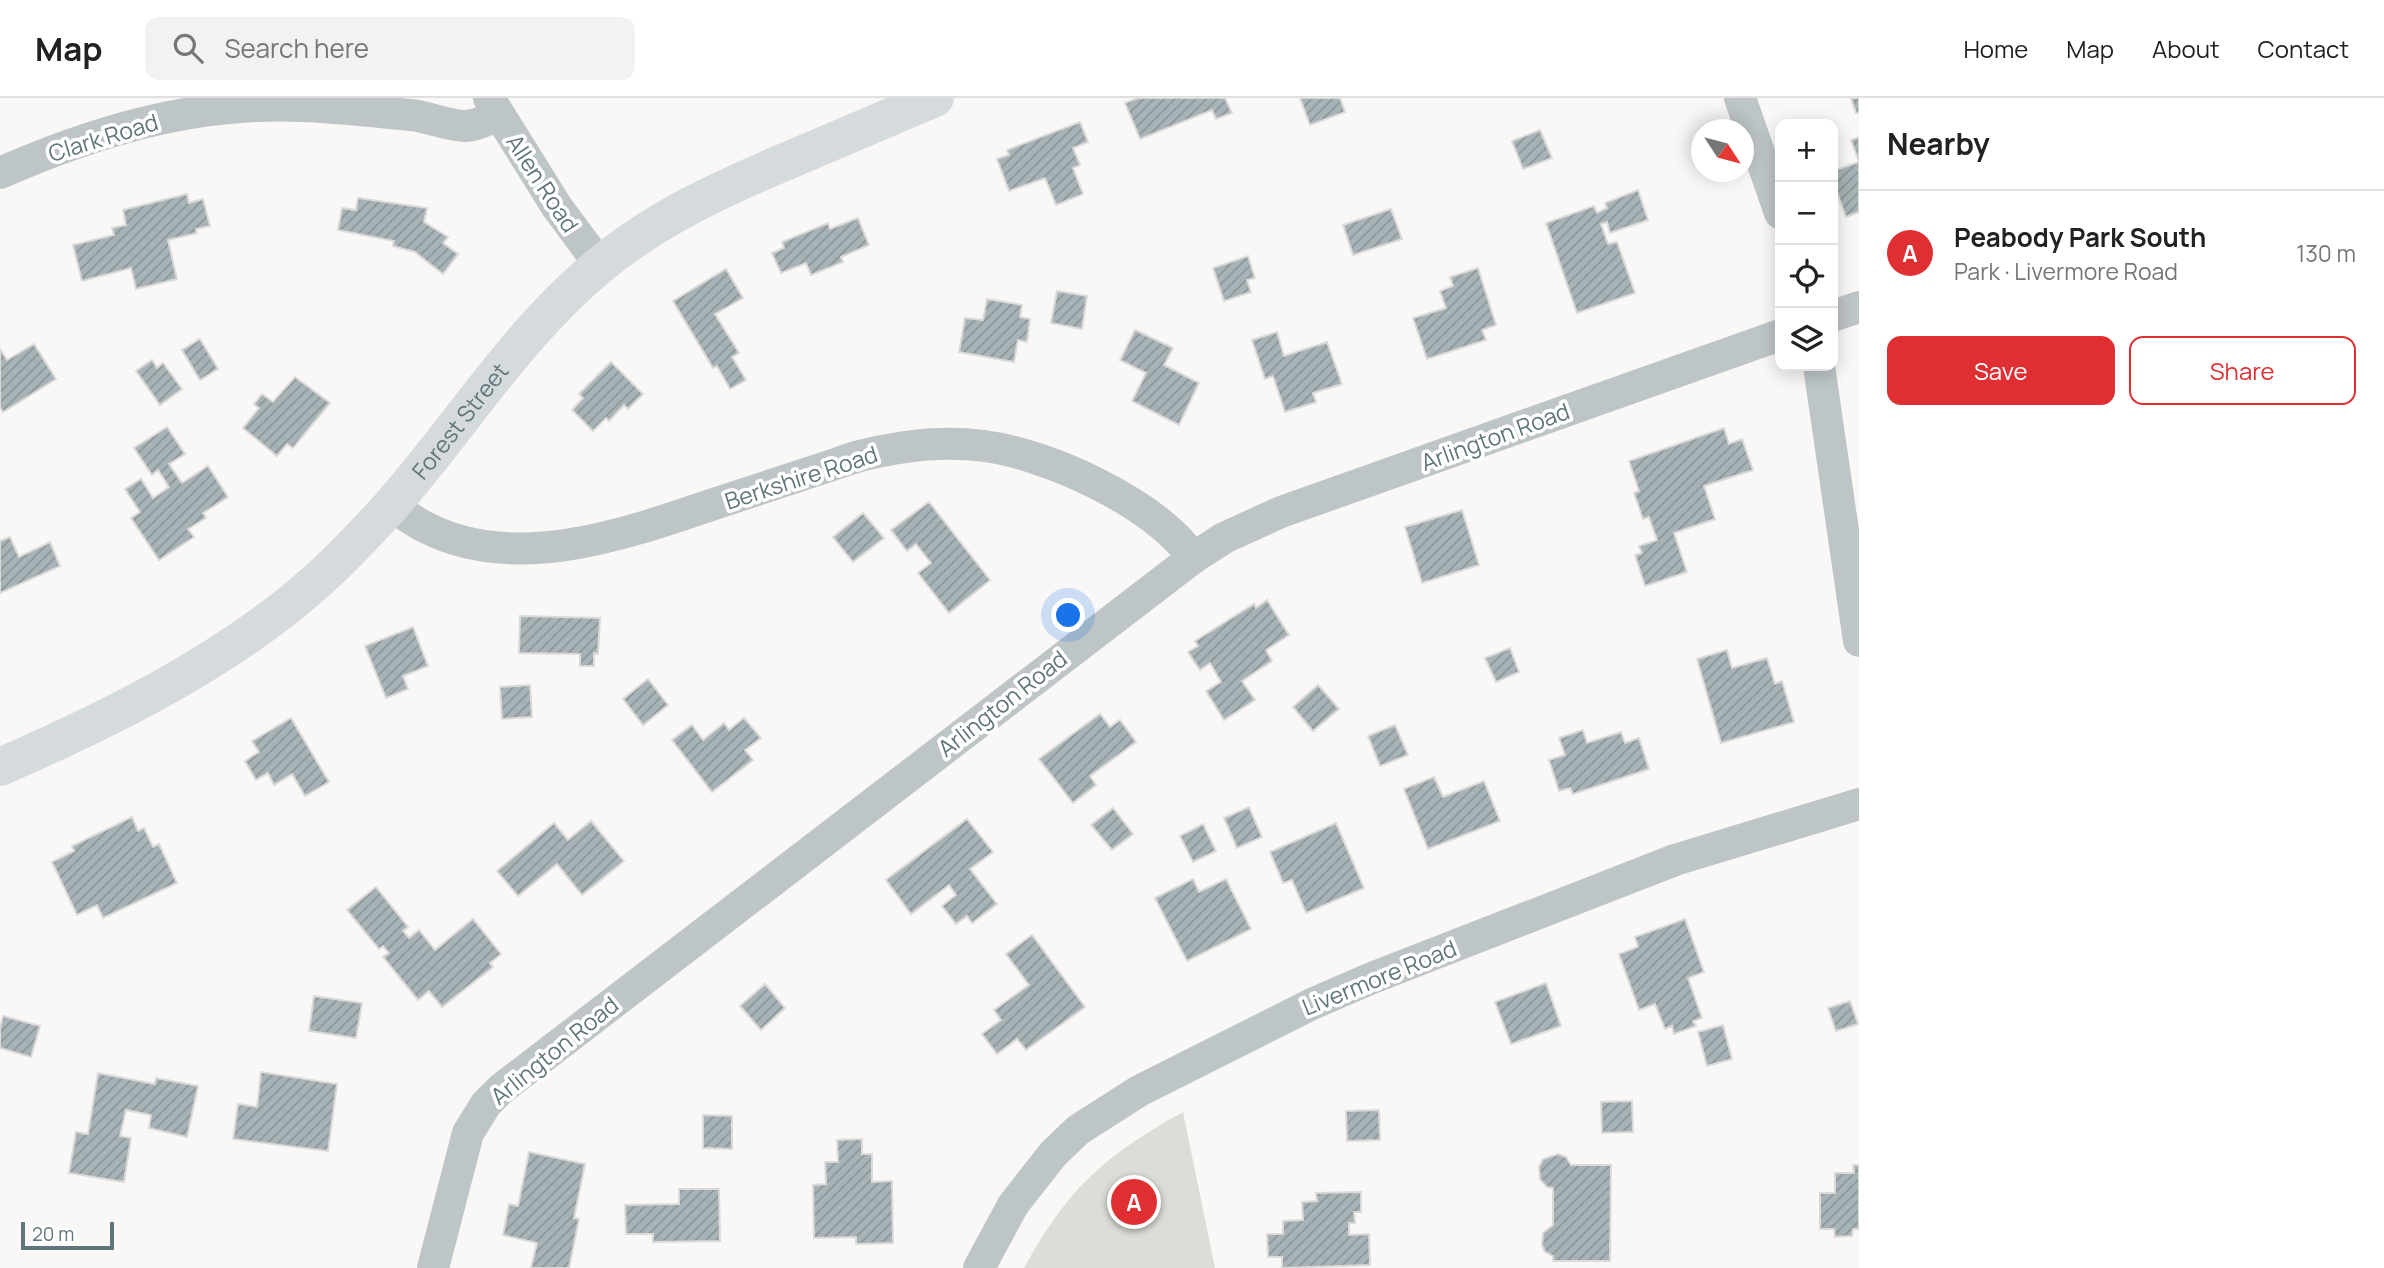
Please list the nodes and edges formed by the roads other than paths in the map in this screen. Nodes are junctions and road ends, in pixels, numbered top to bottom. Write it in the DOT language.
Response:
graph roads {
  1 [pos="935,98"];
  2 [pos="1740,98"];
  3 [pos="494,106"];
  4 [pos="0,173"];
  5 [pos="1775,199"];
  6 [pos="600,265"];
  7 [pos="1859,307"];
  8 [pos="1838,314"];
  9 [pos="1775,337"];
  10 [pos="1820,371"];
  11 [pos="391,505"];
  12 [pos="1193,558"];
  13 [pos="1859,641"];
  14 [pos="0,767"];
  15 [pos="1859,804"];
  16 [pos="433,1268"];
  17 [pos="978,1268"];
  1 -- 6 [label="street, Forest Street"];
  2 -- 5 [label="street"];
  3 -- 4 [label="street, Clark Road"];
  3 -- 6 [label="street, Allen Road"];
  6 -- 11 [label="street, Forest Street"];
  7 -- 8 [label="street"];
  9 -- 12 [label="street, Arlington Road"];
  10 -- 13 [label="street"];
  11 -- 12 [label="street, Berkshire Road"];
  11 -- 14 [label="street, Forest Street"];
  12 -- 16 [label="street, Arlington Road"];
  15 -- 17 [label="street, Livermore Road"];
}
